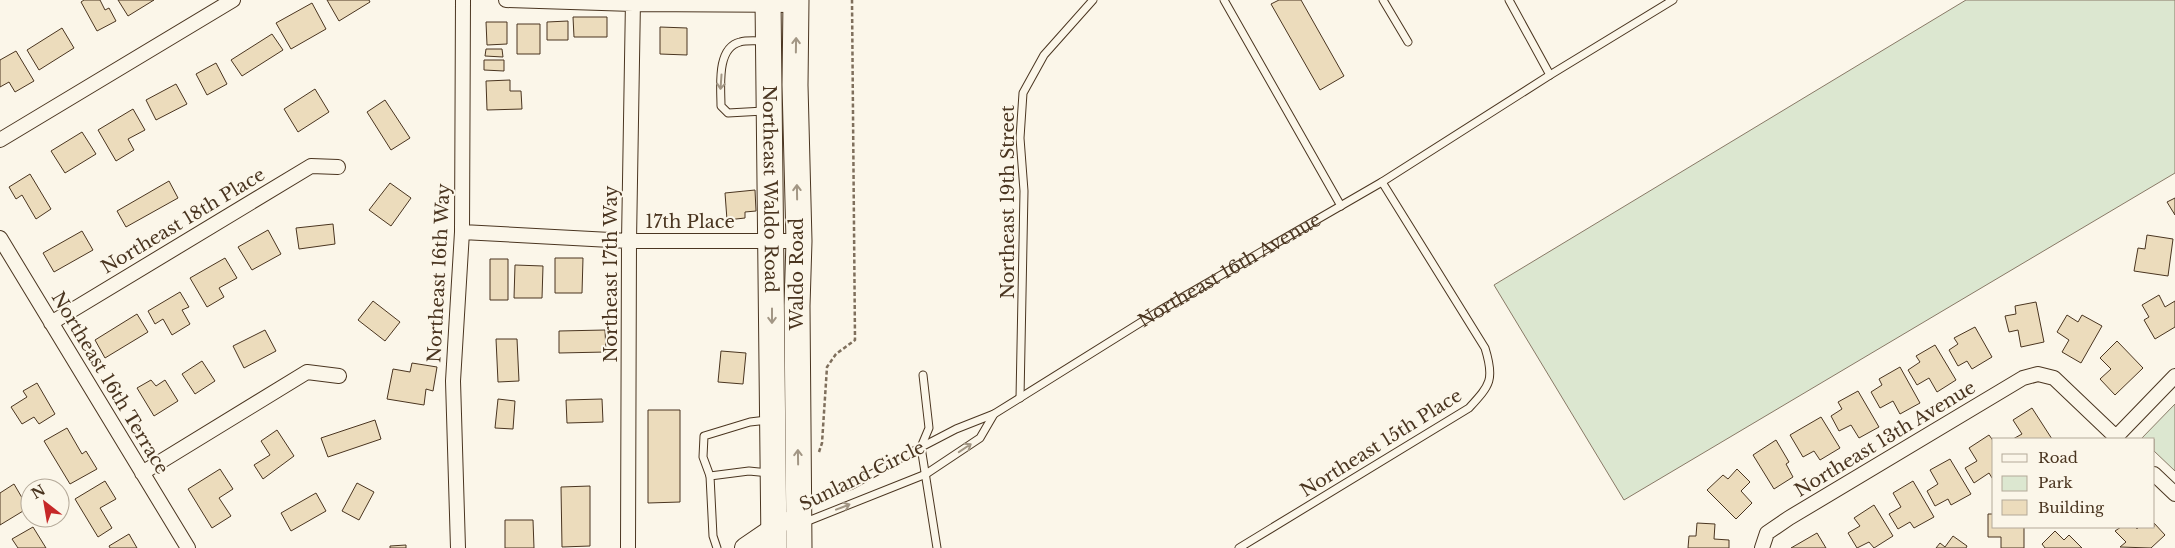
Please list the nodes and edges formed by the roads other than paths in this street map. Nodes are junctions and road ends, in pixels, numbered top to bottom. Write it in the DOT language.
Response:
graph roads {
  1 [pos="233,0"];
  2 [pos="462,0"];
  3 [pos="506,0"];
  4 [pos="1093,0"];
  5 [pos="1224,0"];
  6 [pos="1383,0"];
  7 [pos="1509,0"];
  8 [pos="1673,0"];
  9 [pos="633,2"];
  10 [pos="768,2"];
  11 [pos="796,2"];
  12 [pos="769,40"];
  13 [pos="1408,42"];
  14 [pos="1550,75"];
  15 [pos="770,111"];
  16 [pos="0,140"];
  17 [pos="338,167"];
  18 [pos="1382,182"];
  19 [pos="1341,206"];
  20 [pos="462,232"];
  21 [pos="0,238"];
  22 [pos="629,241"];
  23 [pos="772,241"];
  24 [pos="798,241"];
  25 [pos="51,323"];
  26 [pos="923,375"];
  27 [pos="339,376"];
  28 [pos="2175,376"];
  29 [pos="1020,398"];
  30 [pos="994,414"];
  31 [pos="773,420"];
  32 [pos="2117,438"];
  33 [pos="921,447"];
  34 [pos="142,473"];
  35 [pos="774,473"];
  36 [pos="926,474"];
  37 [pos="2155,475"];
  38 [pos="710,476"];
  39 [pos="2175,494"];
  40 [pos="798,526"];
  41 [pos="773,539"];
  42 [pos="188,548"];
  43 [pos="458,548"];
  44 [pos="628,548"];
  45 [pos="717,548"];
  46 [pos="745,548"];
  47 [pos="938,548"];
  48 [pos="1239,548"];
  49 [pos="1762,548"];
  1 -- 16 [label="street"];
  2 -- 20 [label="street, Northeast 16th Way"];
  3 -- 9 [label="street"];
  4 -- 29 [label="lane, Northeast 19th Street"];
  5 -- 19 [label="lane"];
  6 -- 13 [label="lane"];
  7 -- 14 [label="lane"];
  8 -- 14 [label="lane, Northeast 16th Avenue"];
  9 -- 10 [label="street"];
  9 -- 22 [label="street, Northeast 17th Way"];
  10 -- 11 [label="street"];
  10 -- 12 [label="highway, Northeast Waldo Road"];
  24 -- 11 [label="highway, Waldo Road, one-way"];
  12 -- 15 [label="highway, Northeast Waldo Road"];
  12 -- 15 [label="lane, one-way"];
  14 -- 18 [label="lane, Northeast 16th Avenue"];
  15 -- 23 [label="highway, Northeast Waldo Road"];
  17 -- 25 [label="street, Northeast 18th Place"];
  18 -- 19 [label="lane, Northeast 16th Avenue"];
  18 -- 48 [label="lane, Northeast 15th Place"];
  19 -- 29 [label="lane, Northeast 16th Avenue"];
  20 -- 22 [label="street, 17th Place"];
  20 -- 43 [label="street, Northeast 16th Way"];
  21 -- 25 [label="street, Northeast 16th Terrace"];
  22 -- 23 [label="street, 17th Place"];
  22 -- 44 [label="street, Northeast 17th Way"];
  23 -- 24 [label="street, 17th Place"];
  23 -- 31 [label="highway, Northeast Waldo Road, one-way"];
  40 -- 24 [label="highway, Waldo Road, one-way"];
  25 -- 34 [label="street, Northeast 16th Terrace"];
  26 -- 33 [label="lane"];
  27 -- 34 [label="street"];
  28 -- 32 [label="street"];
  29 -- 30 [label="lane, Northeast 16th Avenue"];
  30 -- 33 [label="lane, Sunland Circle"];
  36 -- 30 [label="lane, Northeast 16th Avenue, one-way"];
  31 -- 35 [label="highway"];
  31 -- 38 [label="lane"];
  32 -- 49 [label="street, Northeast 13th Avenue"];
  33 -- 36 [label="lane"];
  33 -- 40 [label="lane, Sunland Circle"];
  34 -- 42 [label="street, Northeast 16th Terrace"];
  35 -- 38 [label="lane"];
  35 -- 41 [label="highway"];
  40 -- 36 [label="lane, Sunland Circle, one-way"];
  36 -- 47 [label="lane"];
  37 -- 39 [label="street"];
  38 -- 45 [label="lane"];
  40 -- 41 [label="street, Sunland Circle"];
  41 -- 46 [label="street"];
}
